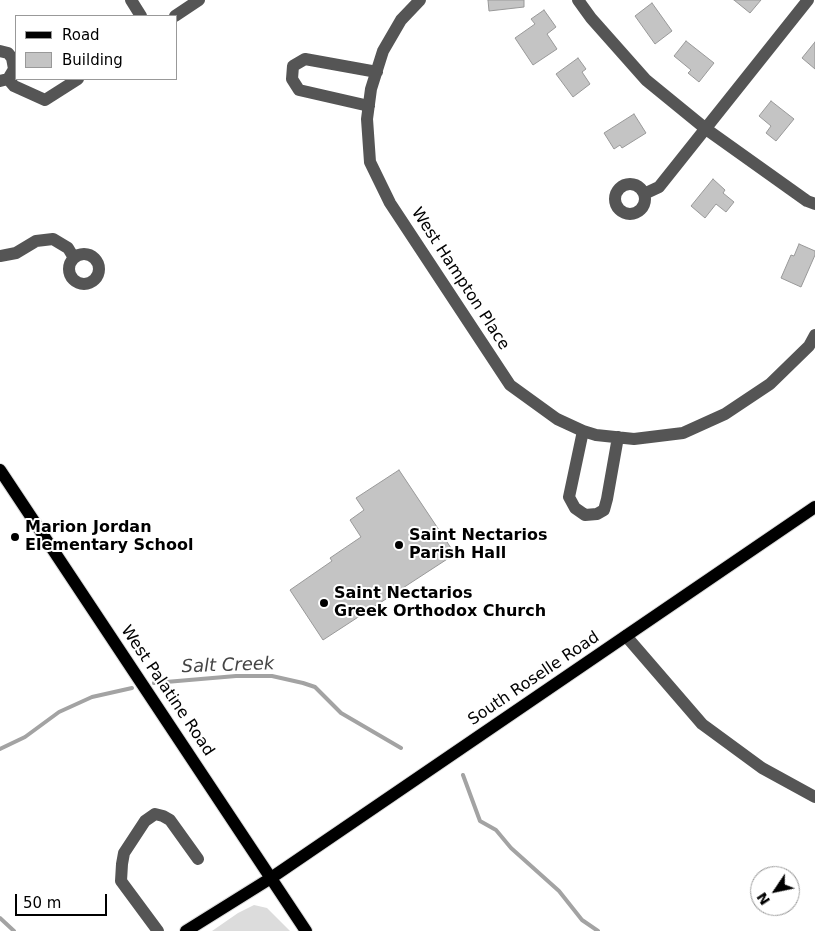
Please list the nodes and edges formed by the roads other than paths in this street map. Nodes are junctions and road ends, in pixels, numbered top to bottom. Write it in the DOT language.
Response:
graph roads {
  1 [pos="131,0"];
  2 [pos="199,0"];
  3 [pos="420,0"];
  4 [pos="578,0"];
  5 [pos="808,0"];
  6 [pos="140,15"];
  7 [pos="176,15"];
  8 [pos="0,51"];
  9 [pos="377,72"];
  10 [pos="4,80"];
  11 [pos="76,80"];
  12 [pos="369,106"];
  13 [pos="706,129"];
  14 [pos="644,194"];
  15 [pos="815,204"];
  16 [pos="0,256"];
  17 [pos="74,258"];
  18 [pos="815,335"];
  19 [pos="583,431"];
  20 [pos="618,437"];
  21 [pos="0,470"];
  22 [pos="815,507"];
  23 [pos="626,636"];
  24 [pos="815,797"];
  25 [pos="198,859"];
  26 [pos="271,878"];
  27 [pos="158,931"];
  28 [pos="186,931"];
  29 [pos="306,931"];
  1 -- 6 [label="street"];
  2 -- 7 [label="street"];
  3 -- 9 [label="street, West Hampton Place"];
  4 -- 13 [label="street"];
  5 -- 13 [label="street"];
  8 -- 10 [label="street"];
  9 -- 12 [label="street, West Hampton Place"];
  9 -- 12 [label="street"];
  10 -- 11 [label="street"];
  12 -- 19 [label="street, West Hampton Place"];
  13 -- 14 [label="street"];
  13 -- 15 [label="street"];
  16 -- 17 [label="street"];
  18 -- 20 [label="street, West Hampton Place"];
  19 -- 20 [label="street, West Hampton Place"];
  19 -- 20 [label="street"];
  21 -- 26 [label="main road, West Palatine Road"];
  22 -- 23 [label="main road, South Roselle Road"];
  23 -- 24 [label="street"];
  23 -- 26 [label="main road, South Roselle Road"];
  25 -- 27 [label="street"];
  26 -- 28 [label="main road, South Roselle Road"];
  26 -- 29 [label="main road, West Palatine Road"];
}
